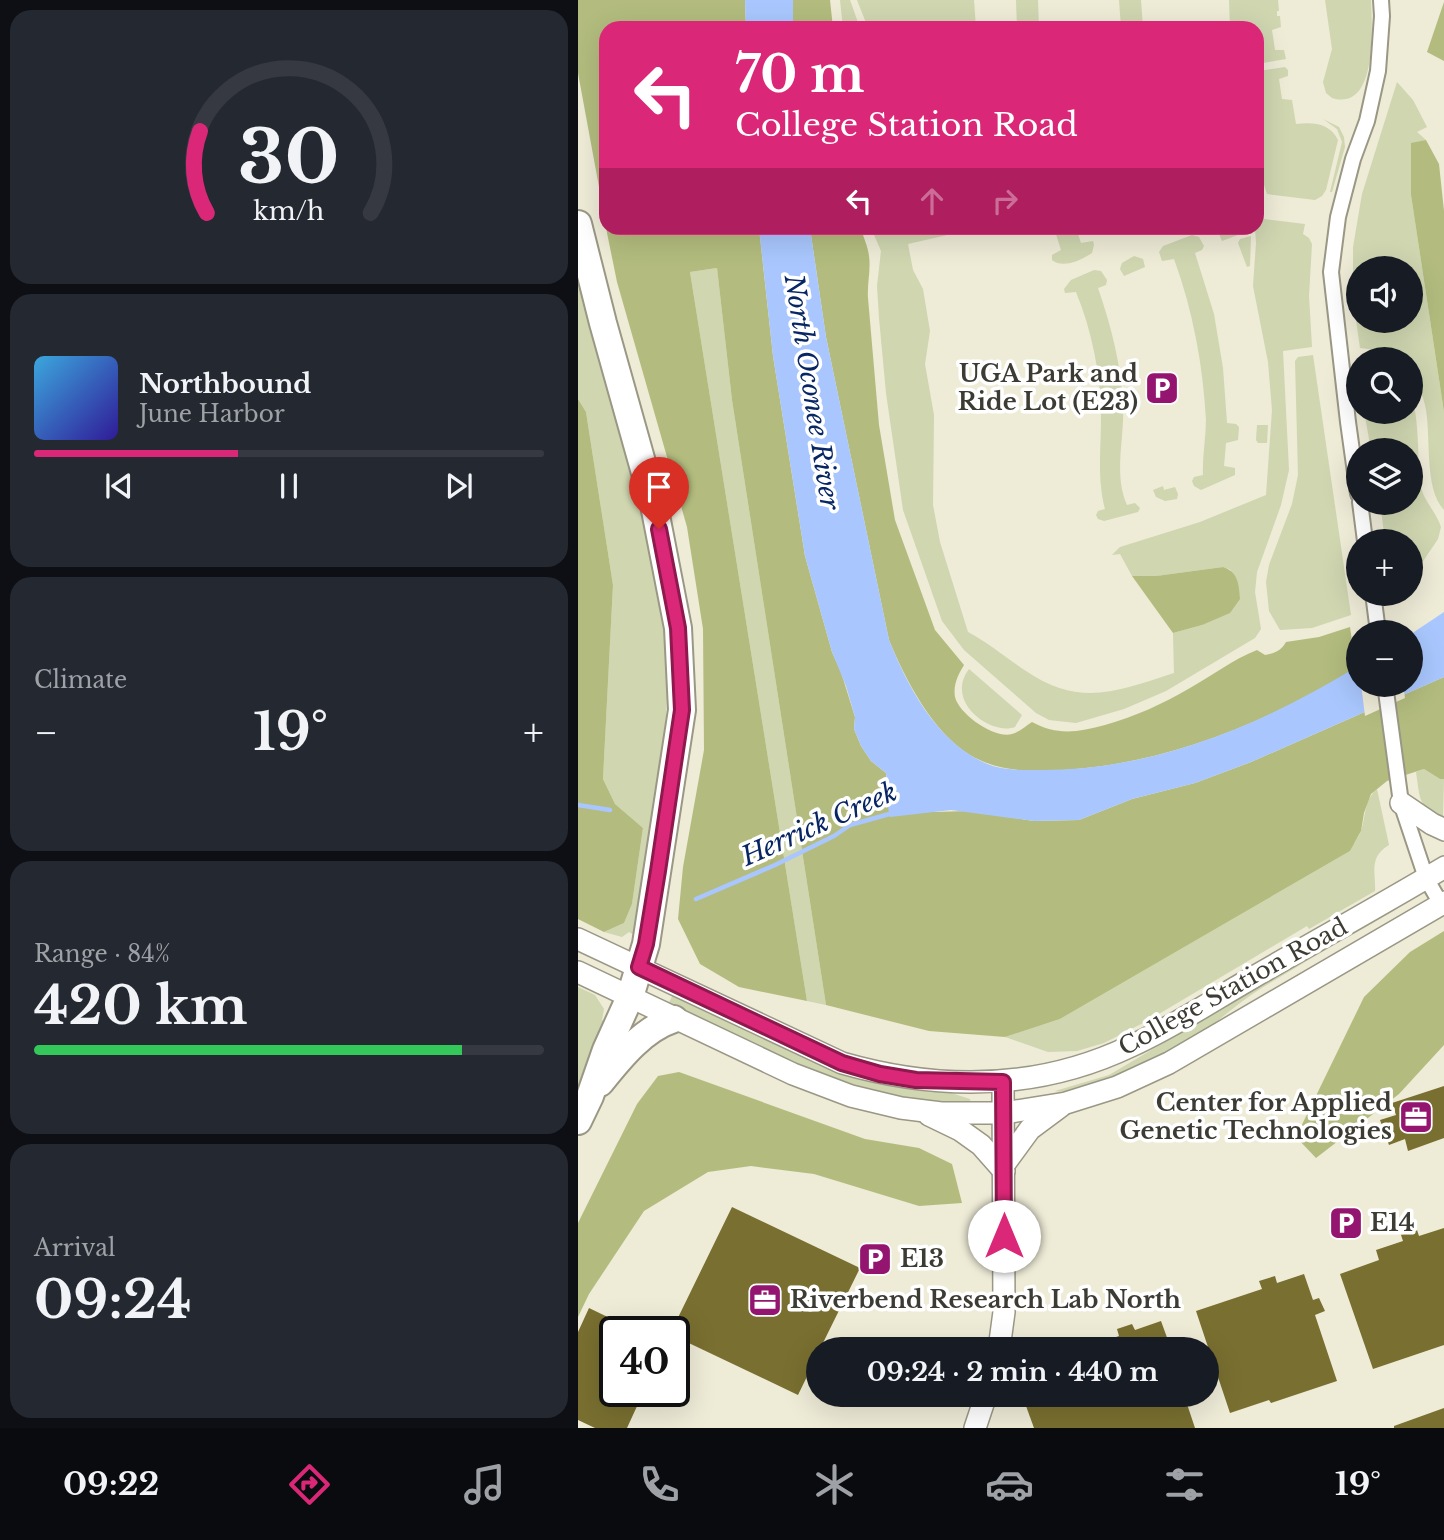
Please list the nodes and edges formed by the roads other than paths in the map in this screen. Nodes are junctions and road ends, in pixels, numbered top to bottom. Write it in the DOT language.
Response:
graph roads {
  1 [pos="1381,0"];
  2 [pos="578,224"];
  3 [pos="1350,438"];
  4 [pos="1387,697"];
  5 [pos="1401,803"];
  6 [pos="1444,830"];
  7 [pos="1435,872"];
  8 [pos="1443,903"];
  9 [pos="578,939"];
  10 [pos="639,967"];
  11 [pos="578,972"];
  12 [pos="630,997"];
  13 [pos="674,1018"];
  14 [pos="1003,1082"];
  15 [pos="590,1096"];
  16 [pos="1066,1103"];
  17 [pos="918,1110"];
  18 [pos="1004,1114"];
  19 [pos="578,1121"];
  20 [pos="1004,1168"];
  21 [pos="1001,1337"];
  22 [pos="982,1407"];
  23 [pos="975,1428"];
  1 -- 3 [label="street"];
  2 -- 10 [label="highway"];
  4 -- 5 [label="street"];
  5 -- 6 [label="main road"];
  5 -- 7 [label="street"];
  7 -- 8 [label="street"];
  7 -- 14 [label="main road, College Station Road"];
  8 -- 16 [label="main road, College Station Road"];
  9 -- 10 [label="main road, College Station Road"];
  10 -- 12 [label="highway"];
  10 -- 14 [label="main road, College Station Road"];
  11 -- 12 [label="main road, College Station Road"];
  12 -- 13 [label="main road, College Station Road"];
  12 -- 15 [label="highway"];
  13 -- 15 [label="highway"];
  13 -- 17 [label="main road, College Station Road"];
  14 -- 18 [label="main road"];
  15 -- 19 [label="highway"];
  16 -- 18 [label="main road, College Station Road"];
  16 -- 20 [label="main road"];
  17 -- 18 [label="main road, College Station Road"];
  17 -- 20 [label="main road"];
  18 -- 20 [label="main road"];
  20 -- 21 [label="main road"];
  22 -- 23 [label="main road"];
}
